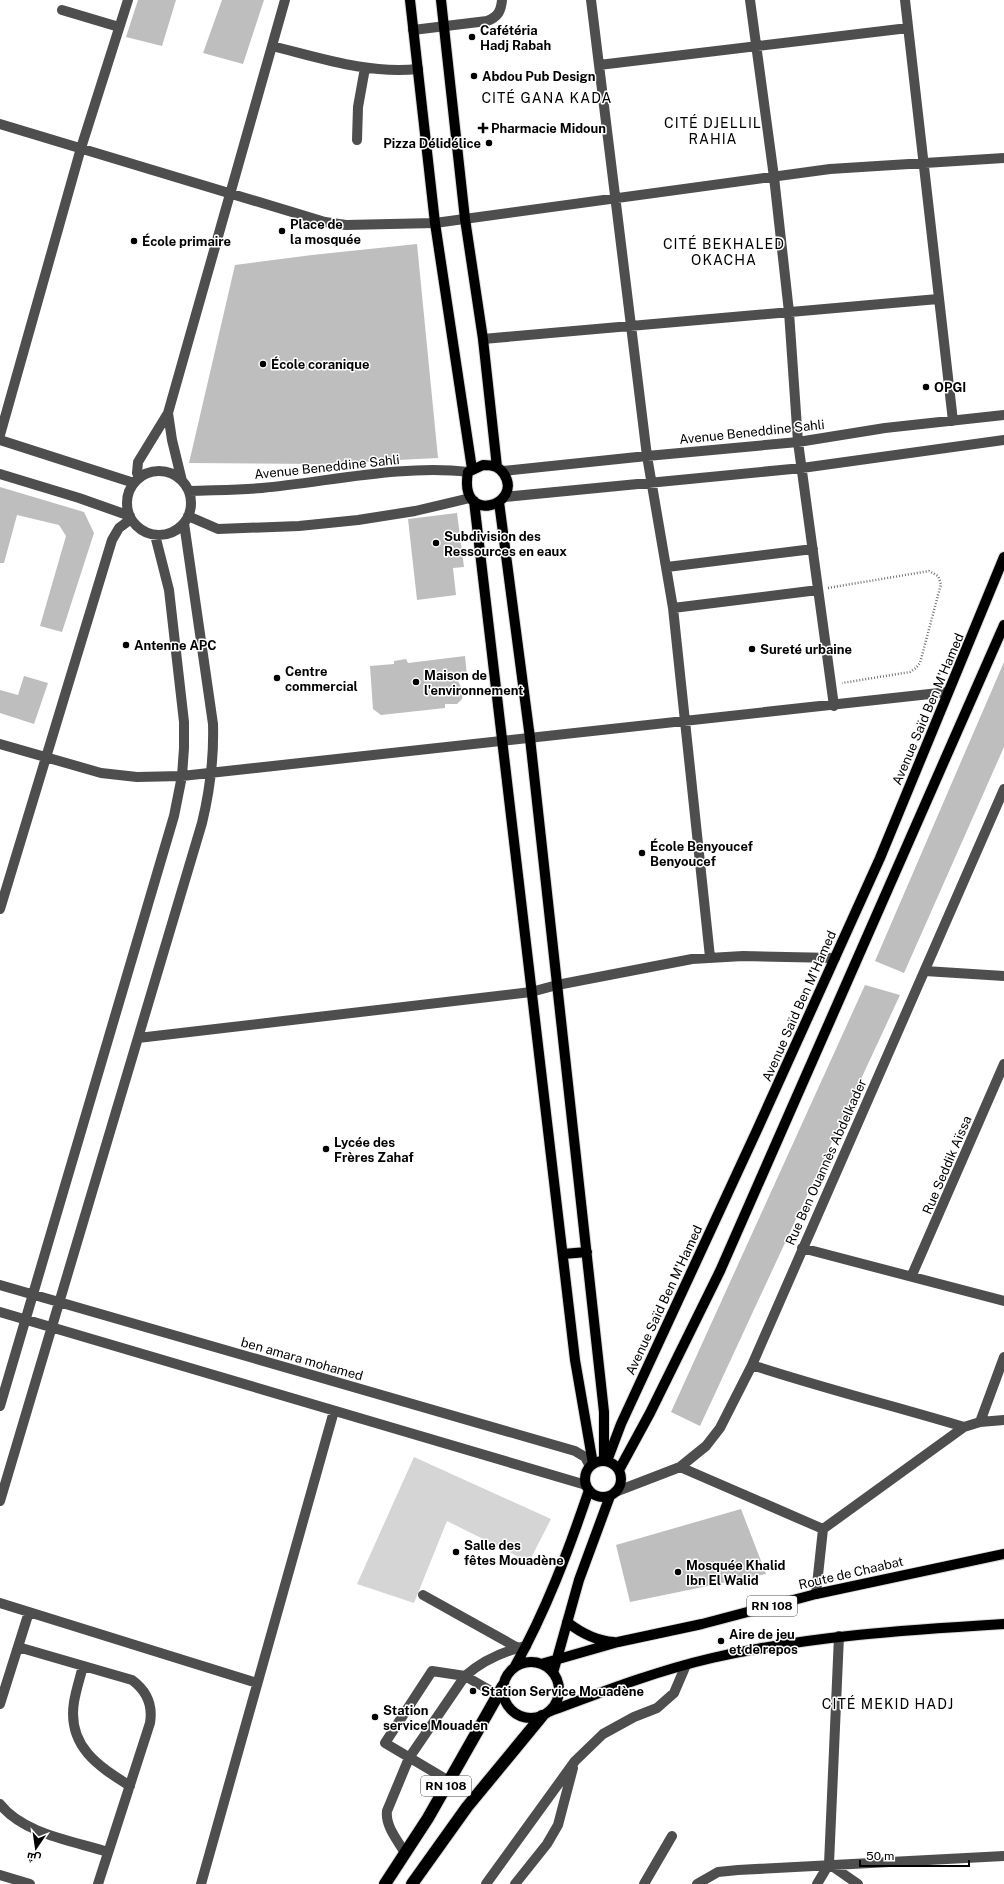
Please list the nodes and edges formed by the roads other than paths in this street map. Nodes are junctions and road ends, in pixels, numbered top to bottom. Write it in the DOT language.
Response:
graph roads {
  1 [pos="128,0"];
  2 [pos="285,0"];
  3 [pos="410,0"];
  4 [pos="441,0"];
  5 [pos="502,0"];
  6 [pos="591,0"];
  7 [pos="750,0"];
  8 [pos="905,0"];
  9 [pos="62,10"];
  10 [pos="119,27"];
  11 [pos="444,27"];
  12 [pos="908,28"];
  13 [pos="413,30"];
  14 [pos="272,46"];
  15 [pos="756,46"];
  16 [pos="599,65"];
  17 [pos="365,68"];
  18 [pos="418,69"];
  19 [pos="0,124"];
  20 [pos="357,140"];
  21 [pos="81,148"];
  22 [pos="1004,158"];
  23 [pos="923,163"];
  24 [pos="774,177"];
  25 [pos="231,193"];
  26 [pos="616,199"];
  27 [pos="465,219"];
  28 [pos="435,223"];
  29 [pos="938,299"];
  30 [pos="789,312"];
  31 [pos="631,326"];
  32 [pos="483,338"];
  33 [pos="168,413"];
  34 [pos="1004,415"];
  35 [pos="953,421"];
  36 [pos="0,435"];
  37 [pos="0,440"];
  38 [pos="1004,440"];
  39 [pos="798,442"];
  40 [pos="647,456"];
  41 [pos="802,468"];
  42 [pos="500,469"];
  43 [pos="470,470"];
  44 [pos="0,474"];
  45 [pos="136,480"];
  46 [pos="182,481"];
  47 [pos="653,483"];
  48 [pos="189,491"];
  49 [pos="472,500"];
  50 [pos="501,500"];
  51 [pos="131,518"];
  52 [pos="186,520"];
  53 [pos="155,535"];
  54 [pos="813,549"];
  55 [pos="1004,557"];
  56 [pos="667,567"];
  57 [pos="818,590"];
  58 [pos="673,608"];
  59 [pos="1004,625"];
  60 [pos="948,692"];
  61 [pos="834,706"];
  62 [pos="684,722"];
  63 [pos="530,738"];
  64 [pos="501,741"];
  65 [pos="0,744"];
  66 [pos="46,758"];
  67 [pos="212,773"];
  68 [pos="182,776"];
  69 [pos="1004,789"];
  70 [pos="0,909"];
  71 [pos="710,958"];
  72 [pos="835,958"];
  73 [pos="925,971"];
  74 [pos="1004,976"];
  75 [pos="557,985"];
  76 [pos="531,992"];
  77 [pos="138,1038"];
  78 [pos="1004,1064"];
  79 [pos="802,1248"];
  80 [pos="587,1252"];
  81 [pos="562,1254"];
  82 [pos="912,1275"];
  83 [pos="0,1285"];
  84 [pos="32,1295"];
  85 [pos="1004,1301"];
  86 [pos="60,1303"];
  87 [pos="0,1312"];
  88 [pos="26,1320"];
  89 [pos="52,1328"];
  90 [pos="1004,1357"];
  91 [pos="752,1365"];
  92 [pos="0,1406"];
  93 [pos="334,1410"];
  94 [pos="1004,1420"];
  95 [pos="980,1422"];
  96 [pos="964,1428"];
  97 [pos="606,1461"];
  98 [pos="591,1465"];
  99 [pos="680,1467"];
  100 [pos="619,1470"];
  101 [pos="587,1488"];
  102 [pos="613,1494"];
  103 [pos="0,1501"];
  104 [pos="823,1530"];
  105 [pos="1004,1554"];
  106 [pos="816,1594"];
  107 [pos="424,1595"];
  108 [pos="0,1603"];
  109 [pos="29,1612"];
  110 [pos="567,1622"];
  111 [pos="1004,1624"];
  112 [pos="839,1636"];
  113 [pos="618,1642"];
  114 [pos="18,1647"];
  115 [pos="522,1647"];
  116 [pos="556,1660"];
  117 [pos="541,1664"];
  118 [pos="686,1665"];
  119 [pos="84,1666"];
  120 [pos="514,1668"];
  121 [pos="553,1673"];
  122 [pos="465,1676"];
  123 [pos="257,1683"];
  124 [pos="500,1691"];
  125 [pos="0,1704"];
  126 [pos="545,1714"];
  127 [pos="409,1758"];
  128 [pos="575,1761"];
  129 [pos="449,1781"];
  130 [pos="130,1786"];
  131 [pos="0,1804"];
  132 [pos="672,1836"];
  133 [pos="108,1852"];
  134 [pos="405,1853"];
  135 [pos="1004,1856"];
  136 [pos="829,1864"];
  137 [pos="0,1875"];
  138 [pos="30,1884"];
  139 [pos="98,1884"];
  140 [pos="201,1884"];
  141 [pos="385,1884"];
  142 [pos="412,1884"];
  143 [pos="486,1884"];
  144 [pos="515,1884"];
  145 [pos="644,1884"];
  146 [pos="697,1884"];
  147 [pos="816,1884"];
  148 [pos="858,1884"];
  1 -- 10 [label="street"];
  2 -- 14 [label="street"];
  3 -- 13 [label="main road"];
  4 -- 11 [label="main road"];
  5 -- 11 [label="street"];
  6 -- 16 [label="street"];
  7 -- 15 [label="street"];
  8 -- 12 [label="street"];
  9 -- 10 [label="street"];
  10 -- 21 [label="street"];
  11 -- 13 [label="street"];
  11 -- 27 [label="main road"];
  12 -- 15 [label="street"];
  12 -- 23 [label="street"];
  13 -- 18 [label="main road"];
  14 -- 17 [label="street"];
  14 -- 25 [label="street"];
  15 -- 16 [label="street"];
  15 -- 24 [label="street"];
  16 -- 26 [label="street"];
  17 -- 18 [label="street"];
  17 -- 20 [label="street"];
  18 -- 28 [label="main road"];
  19 -- 21 [label="street"];
  21 -- 25 [label="street"];
  21 -- 36 [label="street"];
  22 -- 23 [label="street"];
  23 -- 24 [label="street"];
  23 -- 29 [label="street"];
  24 -- 26 [label="street"];
  24 -- 30 [label="street"];
  25 -- 28 [label="street"];
  25 -- 33 [label="street"];
  26 -- 27 [label="street"];
  26 -- 31 [label="street"];
  27 -- 28 [label="street"];
  27 -- 32 [label="main road"];
  28 -- 43 [label="main road"];
  29 -- 30 [label="street"];
  29 -- 35 [label="street"];
  30 -- 31 [label="street"];
  30 -- 39 [label="street"];
  31 -- 32 [label="street"];
  31 -- 40 [label="street"];
  32 -- 42 [label="main road"];
  33 -- 45 [label="street"];
  33 -- 46 [label="street"];
  34 -- 35 [label="street, Avenue Beneddine Sahli"];
  35 -- 39 [label="street, Avenue Beneddine Sahli"];
  37 -- 45 [label="street"];
  38 -- 41 [label="street"];
  39 -- 40 [label="street, Avenue Beneddine Sahli"];
  39 -- 41 [label="street"];
  40 -- 42 [label="street, Avenue Beneddine Sahli"];
  40 -- 47 [label="street"];
  41 -- 47 [label="street"];
  41 -- 54 [label="street"];
  42 -- 43 [label="main road"];
  42 -- 50 [label="main road"];
  43 -- 48 [label="street, Avenue Beneddine Sahli"];
  43 -- 49 [label="main road"];
  44 -- 51 [label="street"];
  45 -- 46 [label="street"];
  45 -- 51 [label="street"];
  46 -- 48 [label="street"];
  47 -- 50 [label="street"];
  47 -- 56 [label="street"];
  48 -- 52 [label="street"];
  49 -- 50 [label="main road"];
  49 -- 52 [label="street"];
  49 -- 64 [label="main road"];
  50 -- 63 [label="main road"];
  51 -- 53 [label="street"];
  51 -- 66 [label="street"];
  52 -- 53 [label="street"];
  52 -- 67 [label="street"];
  53 -- 68 [label="street"];
  54 -- 56 [label="street"];
  54 -- 57 [label="street"];
  55 -- 60 [label="main road, Avenue Saïd Ben M'Hamed"];
  56 -- 58 [label="street"];
  57 -- 58 [label="street"];
  57 -- 61 [label="street"];
  58 -- 62 [label="street"];
  59 -- 100 [label="main road"];
  60 -- 61 [label="street"];
  60 -- 72 [label="main road, Avenue Saïd Ben M'Hamed"];
  61 -- 62 [label="street"];
  62 -- 63 [label="street"];
  62 -- 71 [label="street"];
  63 -- 64 [label="street"];
  63 -- 75 [label="main road"];
  64 -- 67 [label="street"];
  64 -- 76 [label="main road"];
  65 -- 66 [label="street"];
  66 -- 68 [label="street"];
  66 -- 70 [label="street"];
  67 -- 68 [label="street"];
  67 -- 77 [label="street"];
  68 -- 84 [label="street"];
  69 -- 73 [label="street, Rue Ben Ouannès Abdelkader"];
  71 -- 72 [label="street"];
  71 -- 75 [label="street"];
  72 -- 97 [label="main road, Avenue Saïd Ben M'Hamed"];
  73 -- 74 [label="street"];
  73 -- 79 [label="street, Rue Ben Ouannès Abdelkader"];
  75 -- 76 [label="street"];
  75 -- 80 [label="main road"];
  76 -- 77 [label="street"];
  76 -- 81 [label="main road"];
  77 -- 86 [label="street"];
  78 -- 82 [label="street, Rue Seddik Aïssa"];
  79 -- 82 [label="street"];
  79 -- 91 [label="street, Rue Ben Ouannès Abdelkader"];
  80 -- 81 [label="main road"];
  80 -- 97 [label="main road"];
  81 -- 98 [label="main road"];
  82 -- 85 [label="street"];
  83 -- 84 [label="street, ben amara mohamed"];
  84 -- 86 [label="street, ben amara mohamed"];
  84 -- 88 [label="street"];
  86 -- 89 [label="street"];
  86 -- 98 [label="street, ben amara mohamed"];
  87 -- 88 [label="street"];
  88 -- 89 [label="street"];
  88 -- 92 [label="street"];
  89 -- 93 [label="street"];
  89 -- 103 [label="street"];
  90 -- 95 [label="street"];
  91 -- 96 [label="street"];
  91 -- 99 [label="street, Rue Ben Ouannès Abdelkader"];
  93 -- 101 [label="street"];
  93 -- 123 [label="street"];
  94 -- 95 [label="street"];
  95 -- 96 [label="street"];
  96 -- 104 [label="street"];
  97 -- 98 [label="main road"];
  97 -- 100 [label="main road"];
  98 -- 101 [label="main road"];
  99 -- 102 [label="street, Rue Ben Ouannès Abdelkader"];
  99 -- 104 [label="street"];
  100 -- 102 [label="main road"];
  101 -- 102 [label="main road"];
  101 -- 115 [label="main road"];
  102 -- 110 [label="main road"];
  104 -- 106 [label="street"];
  105 -- 106 [label="main road, Route de Chaabat / RN 108"];
  106 -- 113 [label="main road, Route de Chaabat / RN 108"];
  107 -- 115 [label="street"];
  108 -- 109 [label="street"];
  109 -- 114 [label="street"];
  109 -- 123 [label="street"];
  110 -- 113 [label="main road"];
  110 -- 116 [label="main road"];
  111 -- 112 [label="main road"];
  112 -- 118 [label="main road"];
  112 -- 136 [label="street"];
  113 -- 116 [label="main road, Route de Chaabat / RN 108"];
  114 -- 119 [label="street"];
  114 -- 125 [label="street"];
  115 -- 120 [label="main road"];
  115 -- 122 [label="street"];
  116 -- 117 [label="main road, Route de Chaabat / RN 108"];
  116 -- 121 [label="main road"];
  117 -- 120 [label="main road"];
  117 -- 121 [label="main road"];
  118 -- 126 [label="main road"];
  118 -- 128 [label="street"];
  119 -- 130 [label="street"];
  119 -- 130 [label="street"];
  120 -- 124 [label="main road"];
  121 -- 126 [label="main road"];
  122 -- 124 [label="street"];
  122 -- 127 [label="street"];
  122 -- 127 [label="street"];
  123 -- 140 [label="street"];
  124 -- 126 [label="main road"];
  124 -- 129 [label="highway, RN 108"];
  126 -- 142 [label="highway, RN 108"];
  127 -- 129 [label="street"];
  127 -- 134 [label="street"];
  128 -- 143 [label="street"];
  128 -- 144 [label="street"];
  129 -- 134 [label="highway, RN 108"];
  130 -- 133 [label="street"];
  131 -- 133 [label="street"];
  132 -- 145 [label="street"];
  133 -- 139 [label="street"];
  134 -- 141 [label="highway, RN 108"];
  135 -- 136 [label="street"];
  136 -- 146 [label="street"];
  136 -- 147 [label="street"];
  136 -- 148 [label="street"];
  137 -- 138 [label="street"];
}
